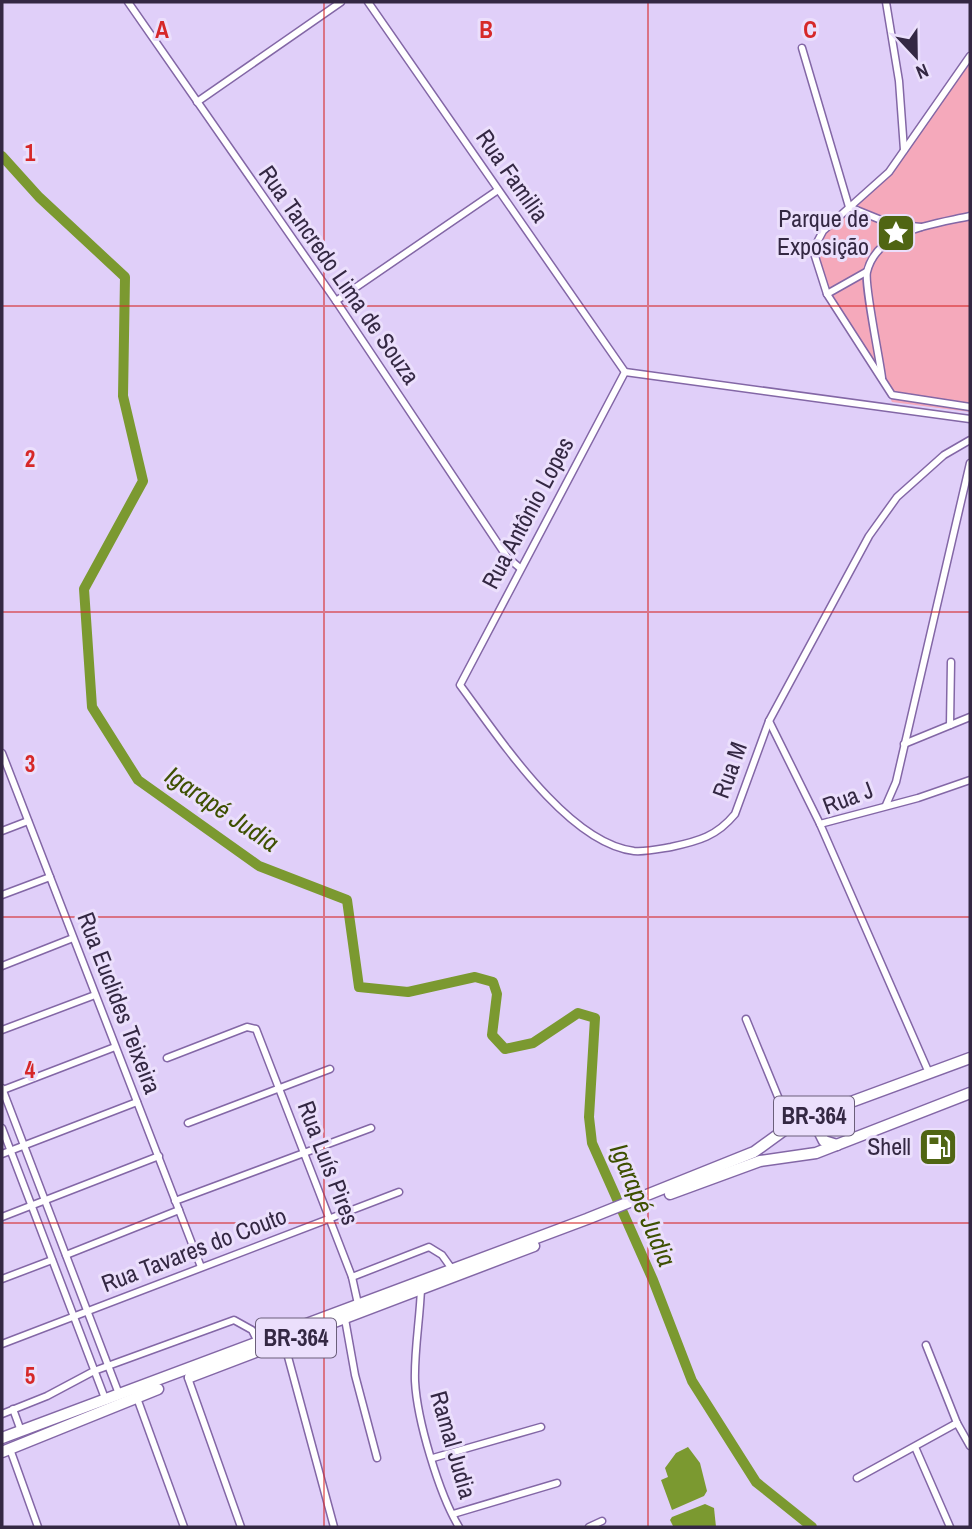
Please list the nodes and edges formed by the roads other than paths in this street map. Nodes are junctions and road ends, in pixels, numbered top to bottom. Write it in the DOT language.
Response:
graph roads {
  1 [pos="128,2"];
  2 [pos="341,2"];
  3 [pos="368,2"];
  4 [pos="886,2"];
  5 [pos="802,48"];
  6 [pos="970,56"];
  7 [pos="197,102"];
  8 [pos="904,150"];
  9 [pos="498,191"];
  10 [pos="849,207"];
  11 [pos="970,216"];
  12 [pos="921,227"];
  13 [pos="866,272"];
  14 [pos="827,294"];
  15 [pos="336,301"];
  16 [pos="625,372"];
  17 [pos="883,380"];
  18 [pos="970,407"];
  19 [pos="970,419"];
  20 [pos="970,440"];
  21 [pos="970,463"];
  22 [pos="520,568"];
  23 [pos="951,662"];
  24 [pos="465,673"];
  25 [pos="970,717"];
  26 [pos="769,721"];
  27 [pos="950,725"];
  28 [pos="904,744"];
  29 [pos="2,753"];
  30 [pos="4,766"];
  31 [pos="970,780"];
  32 [pos="886,805"];
  33 [pos="28,821"];
  34 [pos="820,824"];
  35 [pos="2,831"];
  36 [pos="50,877"];
  37 [pos="2,895"];
  38 [pos="73,939"];
  39 [pos="2,966"];
  40 [pos="95,995"];
  41 [pos="746,1018"];
  42 [pos="2,1030"];
  43 [pos="115,1047"];
  44 [pos="167,1058"];
  45 [pos="968,1059"];
  46 [pos="330,1069"];
  47 [pos="929,1073"];
  48 [pos="2,1089"];
  49 [pos="278,1089"];
  50 [pos="970,1093"];
  51 [pos="137,1102"];
  52 [pos="826,1111"];
  53 [pos="188,1123"];
  54 [pos="790,1126"];
  55 [pos="2,1128"];
  56 [pos="371,1128"];
  57 [pos="24,1145"];
  58 [pos="837,1145"];
  59 [pos="10,1150"];
  60 [pos="2,1154"];
  61 [pos="303,1154"];
  62 [pos="159,1156"];
  63 [pos="672,1189"];
  64 [pos="399,1192"];
  65 [pos="45,1200"];
  66 [pos="175,1201"];
  67 [pos="32,1205"];
  68 [pos="178,1210"];
  69 [pos="2,1217"];
  70 [pos="330,1220"];
  71 [pos="589,1222"];
  72 [pos="66,1255"];
  73 [pos="52,1260"];
  74 [pos="201,1267"];
  75 [pos="452,1269"];
  76 [pos="352,1277"];
  77 [pos="2,1279"];
  78 [pos="422,1288"];
  79 [pos="358,1304"];
  80 [pos="87,1311"];
  81 [pos="74,1316"];
  82 [pos="345,1319"];
  83 [pos="284,1342"];
  84 [pos="258,1343"];
  85 [pos="2,1344"];
  86 [pos="926,1345"];
  87 [pos="108,1366"];
  88 [pos="94,1371"];
  89 [pos="188,1378"];
  90 [pos="120,1396"];
  91 [pos="137,1398"];
  92 [pos="106,1401"];
  93 [pos="13,1409"];
  94 [pos="2,1414"];
  95 [pos="62,1416"];
  96 [pos="957,1423"];
  97 [pos="65,1427"];
  98 [pos="541,1427"];
  99 [pos="22,1431"];
  100 [pos="2,1438"];
  101 [pos="970,1446"];
  102 [pos="915,1447"];
  103 [pos="6,1450"];
  104 [pos="377,1458"];
  105 [pos="433,1458"];
  106 [pos="857,1478"];
  107 [pos="557,1483"];
  108 [pos="453,1514"];
  109 [pos="602,1521"];
  110 [pos="38,1527"];
  111 [pos="184,1527"];
  112 [pos="241,1527"];
  113 [pos="334,1527"];
  114 [pos="459,1527"];
  115 [pos="589,1527"];
  116 [pos="950,1527"];
  1 -- 7 [label="street, Rua Tancredo Lima de Souza"];
  2 -- 7 [label="street"];
  3 -- 9 [label="street, Rua Familia"];
  4 -- 8 [label="street"];
  5 -- 10 [label="street"];
  6 -- 8 [label="street"];
  7 -- 15 [label="street, Rua Tancredo Lima de Souza"];
  8 -- 10 [label="street"];
  9 -- 15 [label="street"];
  9 -- 16 [label="street, Rua Familia"];
  10 -- 12 [label="street"];
  10 -- 14 [label="street"];
  11 -- 12 [label="street"];
  12 -- 13 [label="street"];
  13 -- 14 [label="street"];
  13 -- 17 [label="street"];
  14 -- 17 [label="street"];
  15 -- 22 [label="street, Rua Tancredo Lima de Souza"];
  16 -- 19 [label="street"];
  16 -- 22 [label="street, Rua Antônio Lopes"];
  17 -- 18 [label="street"];
  20 -- 26 [label="street, Rua M"];
  21 -- 28 [label="street, Rua J"];
  22 -- 24 [label="street, Rua Antônio Lopes"];
  23 -- 27 [label="street"];
  24 -- 26 [label="street, Rua M"];
  25 -- 27 [label="street"];
  26 -- 34 [label="street"];
  27 -- 28 [label="street"];
  28 -- 32 [label="street, Rua J"];
  29 -- 30 [label="street, Rua Euclides Teixeira"];
  30 -- 33 [label="street, Rua Euclides Teixeira"];
  31 -- 32 [label="street"];
  32 -- 34 [label="street, Rua J"];
  33 -- 35 [label="street"];
  33 -- 36 [label="street, Rua Euclides Teixeira"];
  34 -- 47 [label="street, Rua J"];
  36 -- 37 [label="street"];
  36 -- 38 [label="street, Rua Euclides Teixeira"];
  38 -- 39 [label="street"];
  38 -- 40 [label="street, Rua Euclides Teixeira"];
  40 -- 42 [label="street"];
  40 -- 43 [label="street, Rua Euclides Teixeira"];
  41 -- 54 [label="street"];
  43 -- 48 [label="street"];
  43 -- 51 [label="street, Rua Euclides Teixeira"];
  44 -- 49 [label="street, Rua Luís Pires"];
  45 -- 47 [label="highway, BR-364"];
  46 -- 49 [label="street"];
  47 -- 52 [label="highway, BR-364"];
  48 -- 57 [label="street"];
  49 -- 53 [label="street"];
  49 -- 61 [label="street, Rua Luís Pires"];
  50 -- 58 [label="highway, BR-364"];
  51 -- 57 [label="street"];
  51 -- 62 [label="street, Rua Euclides Teixeira"];
  52 -- 54 [label="highway, BR-364"];
  52 -- 58 [label="highway"];
  54 -- 63 [label="highway, BR-364"];
  55 -- 59 [label="street"];
  56 -- 61 [label="street"];
  57 -- 59 [label="street"];
  57 -- 65 [label="street"];
  58 -- 63 [label="highway, BR-364"];
  59 -- 60 [label="street"];
  59 -- 67 [label="street"];
  61 -- 66 [label="street"];
  61 -- 70 [label="street, Rua Luís Pires"];
  62 -- 65 [label="street"];
  62 -- 66 [label="street, Rua Euclides Teixeira"];
  63 -- 71 [label="highway, BR-364"];
  64 -- 70 [label="street, Rua Tavares do Couto"];
  65 -- 67 [label="street"];
  65 -- 72 [label="street"];
  66 -- 68 [label="street, Rua Euclides Teixeira"];
  67 -- 69 [label="street"];
  67 -- 73 [label="street"];
  68 -- 72 [label="street"];
  68 -- 74 [label="street, Rua Euclides Teixeira"];
  70 -- 74 [label="street, Rua Tavares do Couto"];
  70 -- 76 [label="street, Rua Luís Pires"];
  71 -- 75 [label="highway, BR-364"];
  71 -- 78 [label="highway, BR-364"];
  72 -- 80 [label="street"];
  73 -- 77 [label="street"];
  73 -- 81 [label="street"];
  74 -- 80 [label="street, Rua Tavares do Couto"];
  75 -- 76 [label="street"];
  75 -- 79 [label="highway, BR-364"];
  76 -- 79 [label="street, Rua Luís Pires"];
  78 -- 82 [label="highway, BR-364"];
  78 -- 105 [label="street, Ramal Judia"];
  79 -- 84 [label="highway, BR-364"];
  80 -- 81 [label="street, Rua Tavares do Couto"];
  80 -- 87 [label="street"];
  81 -- 85 [label="street, Rua Tavares do Couto"];
  81 -- 88 [label="street"];
  82 -- 83 [label="highway, BR-364"];
  82 -- 104 [label="street"];
  83 -- 89 [label="highway, BR-364"];
  83 -- 113 [label="street"];
  84 -- 87 [label="street"];
  84 -- 90 [label="highway, BR-364"];
  86 -- 96 [label="street"];
  87 -- 88 [label="street"];
  87 -- 90 [label="street"];
  88 -- 92 [label="street"];
  88 -- 93 [label="street"];
  89 -- 91 [label="highway, BR-364"];
  89 -- 112 [label="street"];
  90 -- 92 [label="highway, BR-364"];
  91 -- 97 [label="highway, BR-364"];
  91 -- 111 [label="street"];
  92 -- 95 [label="highway, BR-364"];
  93 -- 94 [label="street"];
  93 -- 99 [label="street"];
  95 -- 97 [label="highway"];
  95 -- 99 [label="highway, BR-364"];
  96 -- 101 [label="street"];
  96 -- 102 [label="street"];
  97 -- 103 [label="highway, BR-364"];
  98 -- 105 [label="street"];
  99 -- 100 [label="highway, BR-364"];
  102 -- 106 [label="street"];
  102 -- 116 [label="street"];
  103 -- 110 [label="street"];
  105 -- 108 [label="street, Ramal Judia"];
  107 -- 108 [label="street"];
  108 -- 114 [label="street, Ramal Judia"];
  109 -- 115 [label="street"];
}
